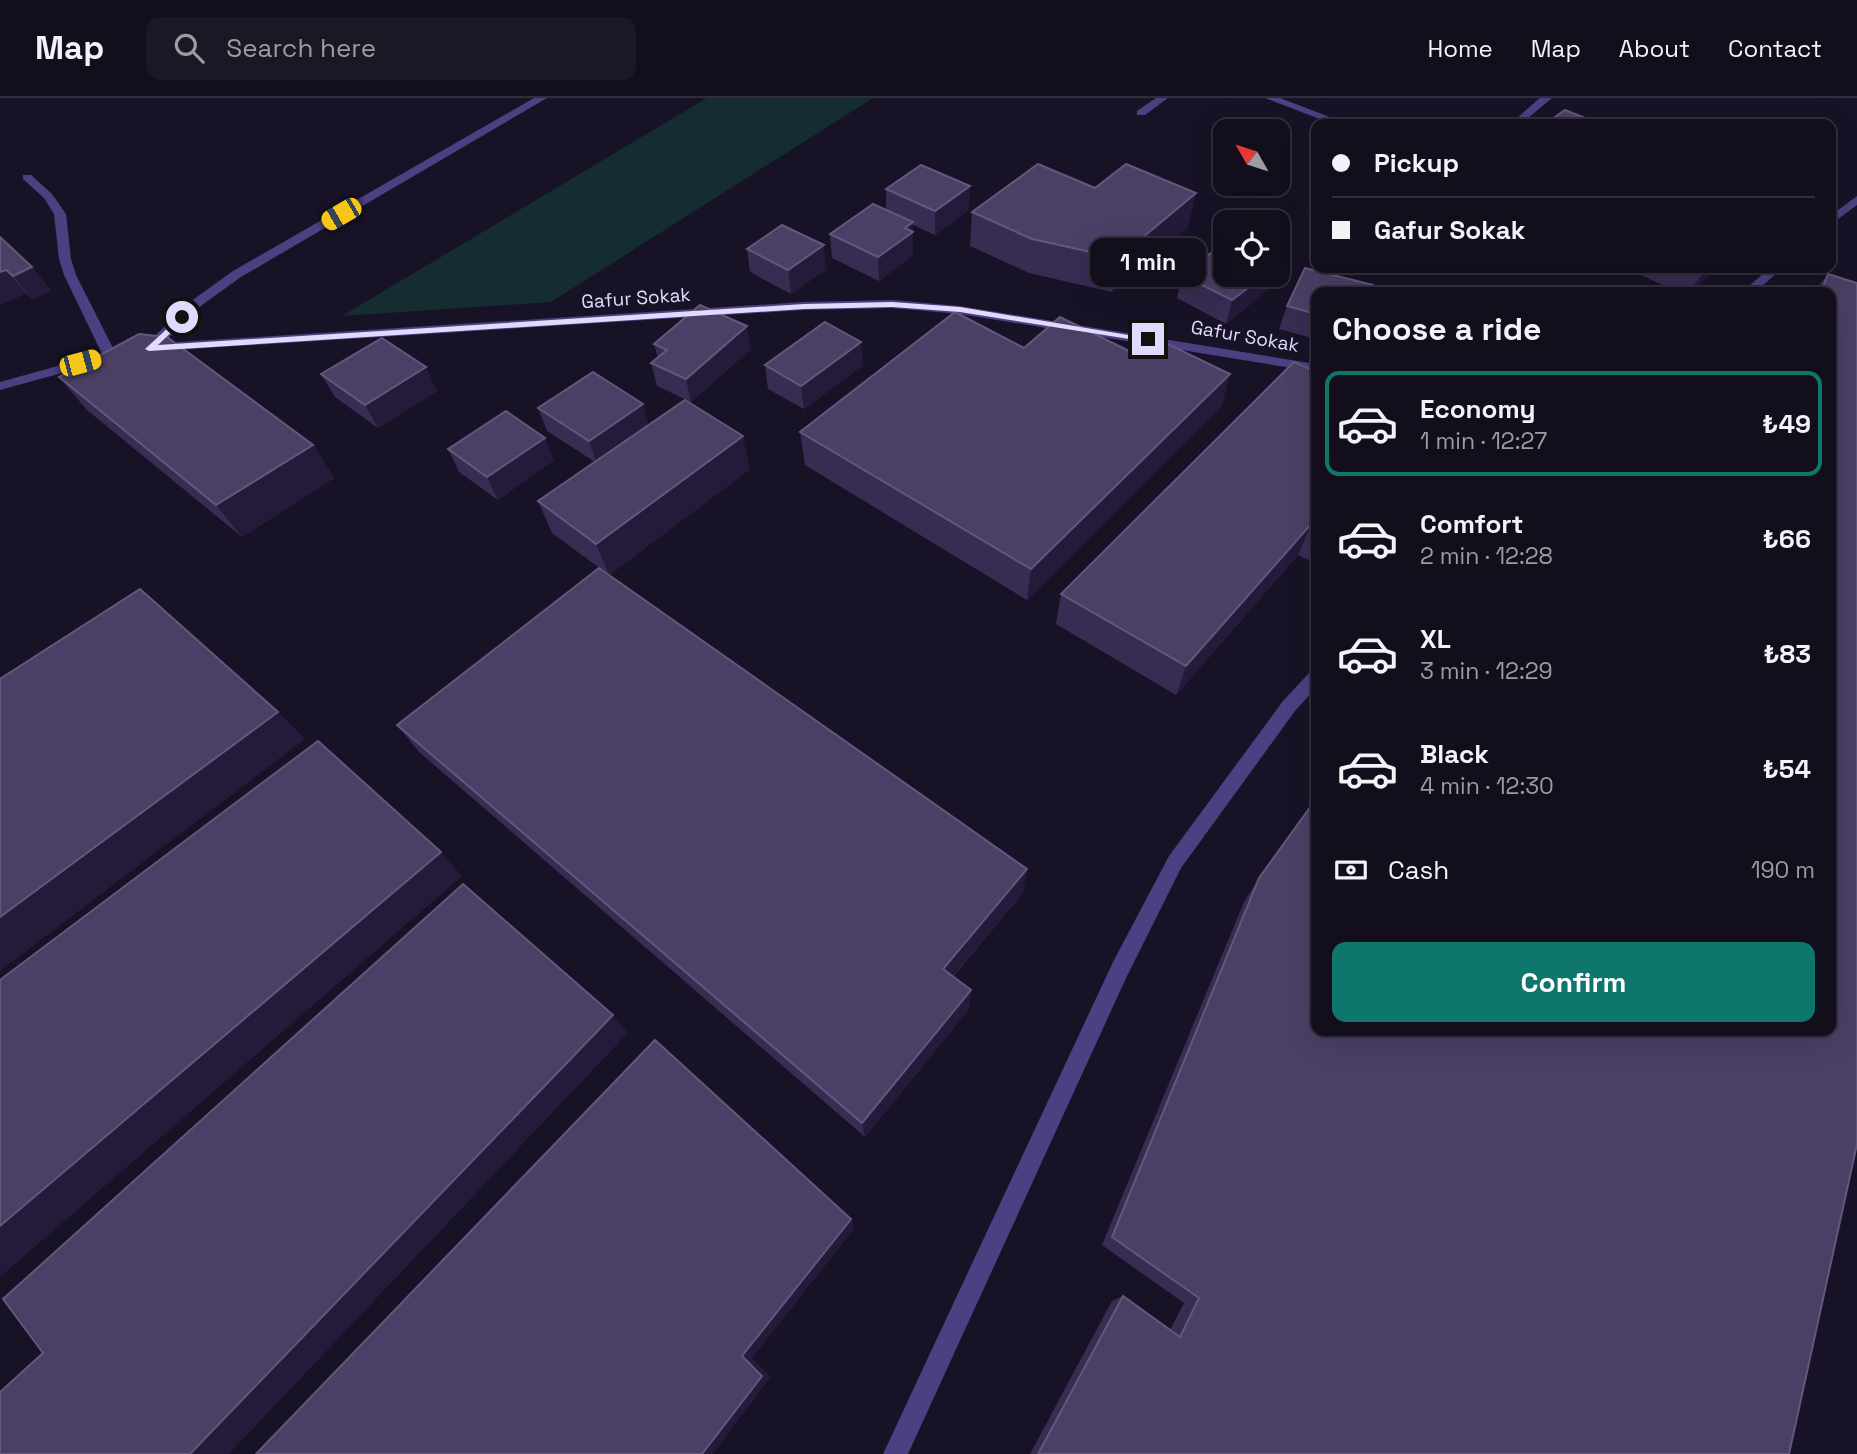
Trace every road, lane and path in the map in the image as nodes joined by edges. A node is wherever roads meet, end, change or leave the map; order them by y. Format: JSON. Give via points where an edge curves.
{"nodes":[{"id":1,"x":542,"y":98,"type":"edge"},
{"id":2,"x":1163,"y":98,"type":"edge"},
{"id":3,"x":1270,"y":98,"type":"edge"},
{"id":4,"x":1547,"y":98,"type":"edge"},
{"id":5,"x":1141,"y":113,"type":"dead end"},
{"id":6,"x":1329,"y":119,"type":"edge"},
{"id":7,"x":1521,"y":119,"type":"edge"},
{"id":8,"x":27,"y":177,"type":"dead end"},
{"id":9,"x":1857,"y":200,"type":"edge"},
{"id":10,"x":1836,"y":217,"type":"edge"},
{"id":11,"x":1771,"y":273,"type":"edge"},
{"id":12,"x":1754,"y":287,"type":"edge"},
{"id":13,"x":130,"y":352,"type":"junction"},
{"id":14,"x":1311,"y":367,"type":"edge"},
{"id":15,"x":0,"y":386,"type":"edge"},
{"id":16,"x":1311,"y":682,"type":"edge"},
{"id":17,"x":895,"y":1454,"type":"edge"}],
"edges":[{"from":1,"to":13,"type":"street","via":[[237,274]]},
{"from":2,"to":5,"type":"street"},
{"from":3,"to":6,"type":"street"},
{"from":4,"to":7,"type":"street"},
{"from":8,"to":13,"type":"street","via":[[60,214],[70,275]]},
{"from":9,"to":10,"type":"street"},
{"from":11,"to":12,"type":"street"},
{"from":13,"to":14,"type":"street","name":"Gafur Sokak","via":[[804,306],[892,304],[1028,319]]},
{"from":13,"to":15,"type":"street","name":"Gafur Sokak"},
{"from":16,"to":17,"type":"street","via":[[1175,862],[1120,969]]}]}
